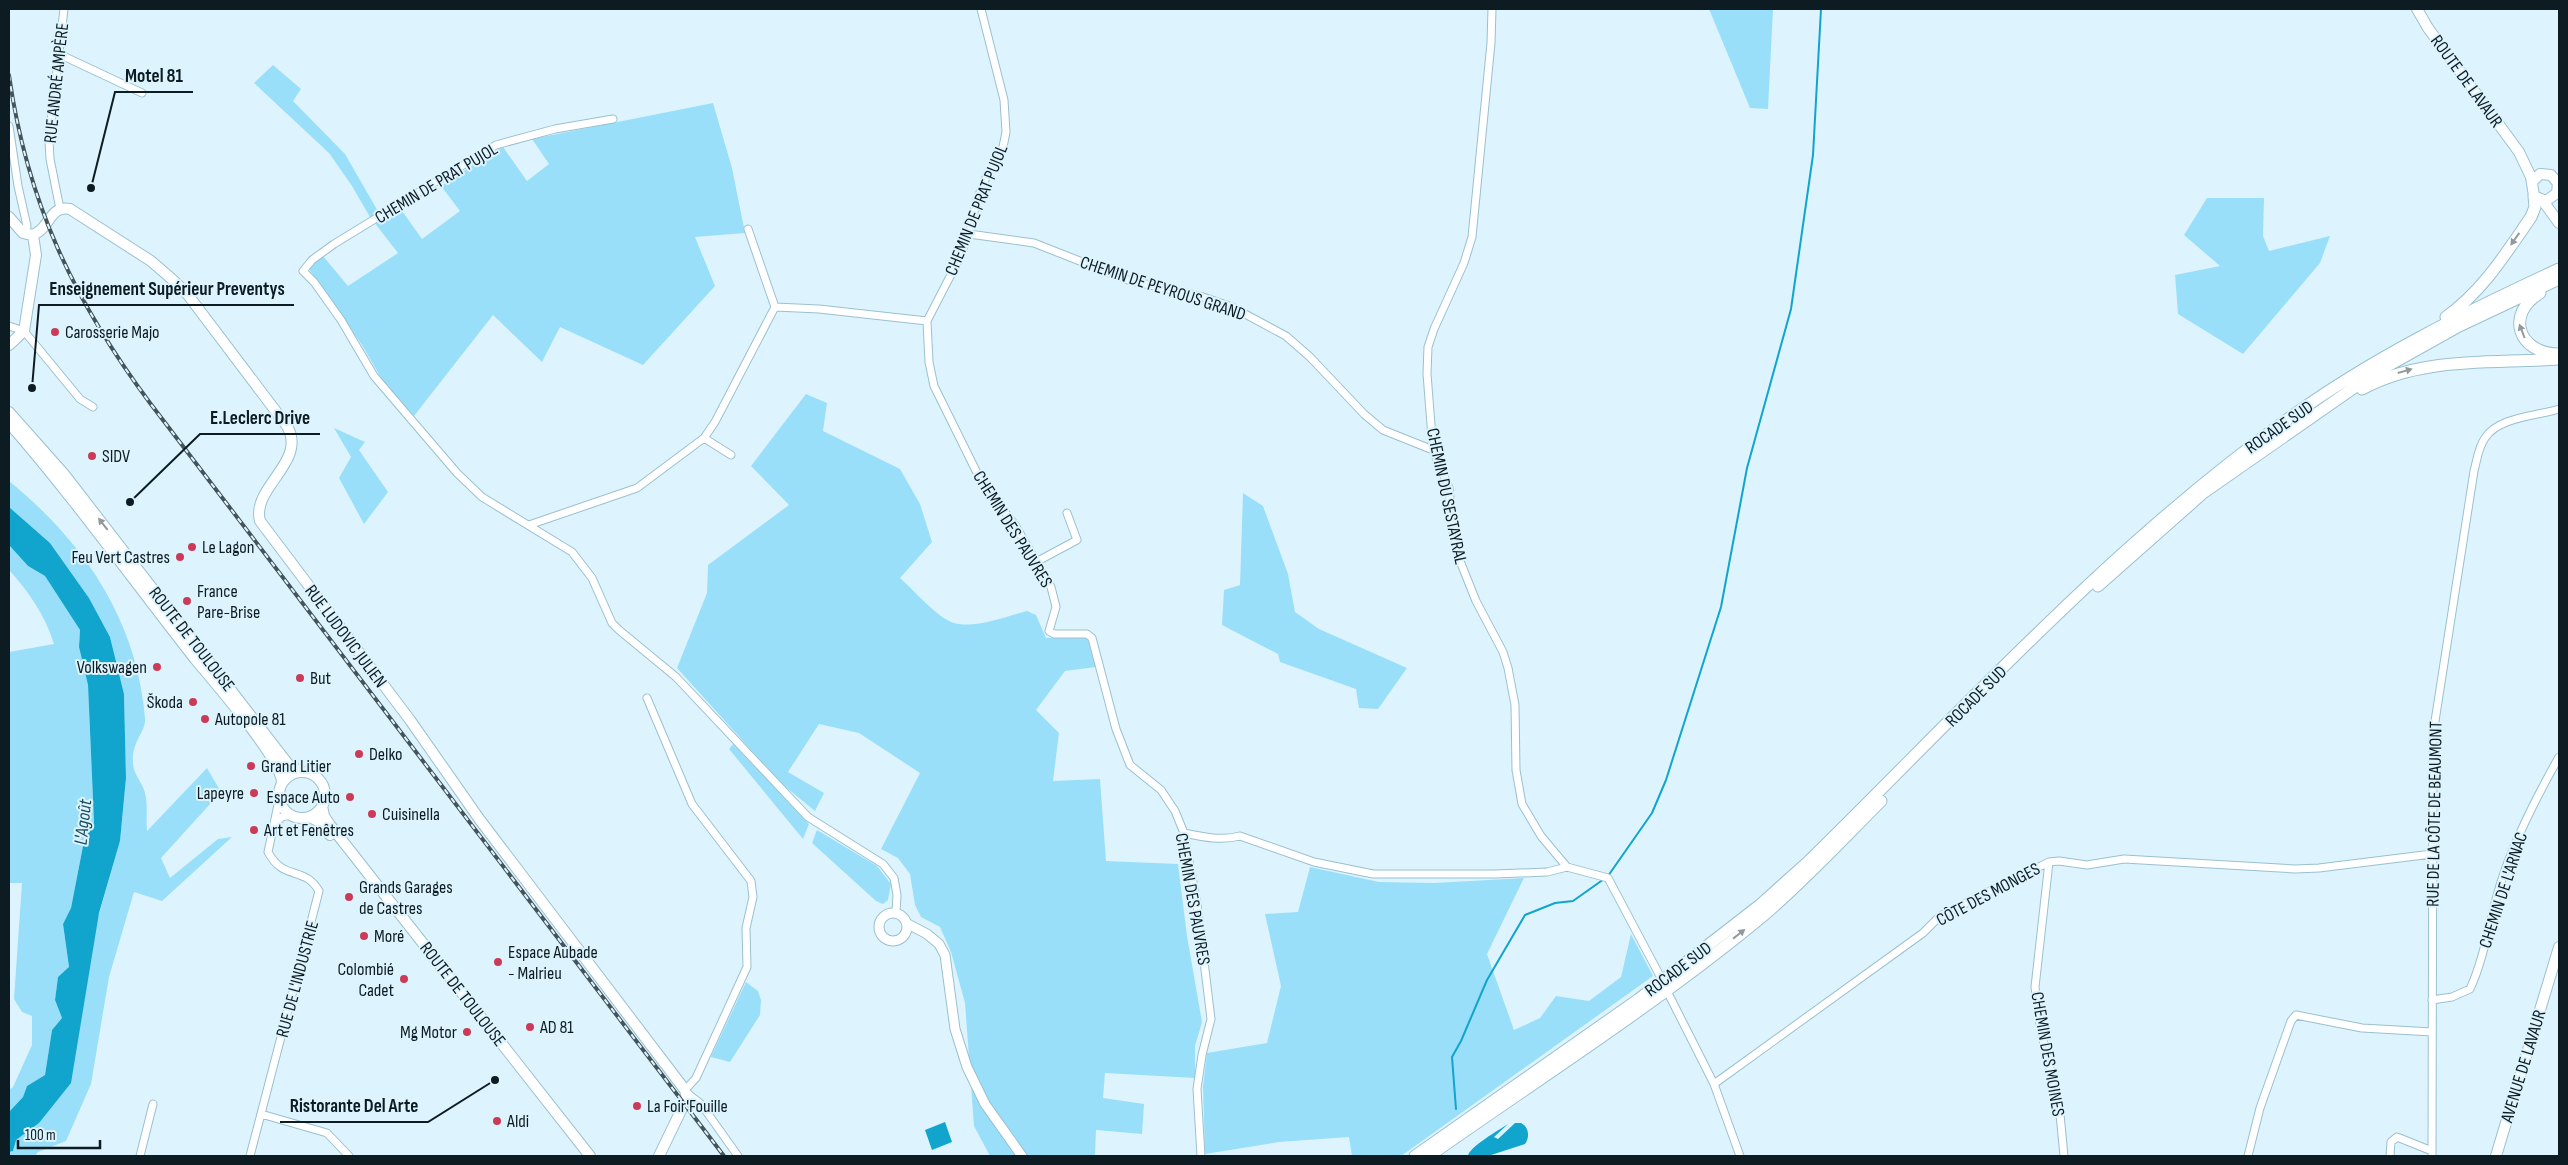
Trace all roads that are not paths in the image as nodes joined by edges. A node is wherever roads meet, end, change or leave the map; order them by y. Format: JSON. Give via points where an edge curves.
{"nodes":[{"id":1,"x":64,"y":9,"type":"edge"},
{"id":2,"x":981,"y":9,"type":"edge"},
{"id":3,"x":1492,"y":9,"type":"edge"},
{"id":4,"x":2417,"y":9,"type":"edge"},
{"id":5,"x":59,"y":54,"type":"junction"},
{"id":6,"x":142,"y":93,"type":"dead end"},
{"id":7,"x":613,"y":119,"type":"dead end"},
{"id":8,"x":9,"y":126,"type":"edge"},
{"id":9,"x":2519,"y":152,"type":"junction"},
{"id":10,"x":2543,"y":173,"type":"junction"},
{"id":11,"x":2532,"y":182,"type":"junction"},
{"id":12,"x":2558,"y":187,"type":"edge"},
{"id":13,"x":2539,"y":198,"type":"junction"},
{"id":14,"x":60,"y":209,"type":"junction"},
{"id":15,"x":9,"y":217,"type":"edge"},
{"id":16,"x":2559,"y":219,"type":"edge"},
{"id":17,"x":2559,"y":223,"type":"edge"},
{"id":18,"x":748,"y":229,"type":"dead end"},
{"id":19,"x":30,"y":234,"type":"junction"},
{"id":20,"x":969,"y":234,"type":"junction"},
{"id":21,"x":2559,"y":269,"type":"edge"},
{"id":22,"x":2559,"y":280,"type":"edge"},
{"id":23,"x":775,"y":307,"type":"junction"},
{"id":24,"x":927,"y":321,"type":"junction"},
{"id":25,"x":9,"y":326,"type":"edge"},
{"id":26,"x":17,"y":338,"type":"edge"},
{"id":27,"x":2403,"y":348,"type":"junction"},
{"id":28,"x":2559,"y":354,"type":"edge"},
{"id":29,"x":2559,"y":359,"type":"edge"},
{"id":30,"x":93,"y":407,"type":"dead end"},
{"id":31,"x":2559,"y":409,"type":"edge"},
{"id":32,"x":9,"y":412,"type":"edge"},
{"id":33,"x":2314,"y":415,"type":"junction"},
{"id":34,"x":9,"y":423,"type":"edge"},
{"id":35,"x":704,"y":438,"type":"junction"},
{"id":36,"x":1434,"y":450,"type":"junction"},
{"id":37,"x":731,"y":455,"type":"dead end"},
{"id":38,"x":1067,"y":513,"type":"dead end"},
{"id":39,"x":529,"y":525,"type":"junction"},
{"id":40,"x":1036,"y":562,"type":"junction"},
{"id":41,"x":647,"y":698,"type":"dead end"},
{"id":42,"x":2559,"y":757,"type":"edge"},
{"id":43,"x":299,"y":771,"type":"junction"},
{"id":44,"x":282,"y":782,"type":"junction"},
{"id":45,"x":279,"y":800,"type":"junction"},
{"id":46,"x":322,"y":806,"type":"junction"},
{"id":47,"x":290,"y":815,"type":"junction"},
{"id":48,"x":309,"y":817,"type":"junction"},
{"id":49,"x":273,"y":828,"type":"junction"},
{"id":50,"x":1184,"y":834,"type":"junction"},
{"id":51,"x":2432,"y":854,"type":"junction"},
{"id":52,"x":2049,"y":862,"type":"junction"},
{"id":53,"x":1567,"y":867,"type":"junction"},
{"id":54,"x":896,"y":912,"type":"junction"},
{"id":55,"x":907,"y":927,"type":"junction"},
{"id":56,"x":2559,"y":947,"type":"edge"},
{"id":57,"x":1660,"y":976,"type":"dead end"},
{"id":58,"x":1669,"y":995,"type":"dead end"},
{"id":59,"x":2432,"y":1000,"type":"junction"},
{"id":60,"x":2432,"y":1032,"type":"junction"},
{"id":61,"x":1714,"y":1084,"type":"junction"},
{"id":62,"x":686,"y":1092,"type":"junction"},
{"id":63,"x":153,"y":1104,"type":"dead end"},
{"id":64,"x":261,"y":1114,"type":"junction"},
{"id":65,"x":2432,"y":1154,"type":"edge"},
{"id":66,"x":140,"y":1156,"type":"edge"},
{"id":67,"x":250,"y":1156,"type":"edge"},
{"id":68,"x":348,"y":1156,"type":"edge"},
{"id":69,"x":583,"y":1156,"type":"edge"},
{"id":70,"x":590,"y":1156,"type":"edge"},
{"id":71,"x":660,"y":1156,"type":"edge"},
{"id":72,"x":738,"y":1156,"type":"edge"},
{"id":73,"x":1022,"y":1156,"type":"edge"},
{"id":74,"x":1201,"y":1156,"type":"edge"},
{"id":75,"x":1415,"y":1156,"type":"edge"},
{"id":76,"x":1429,"y":1156,"type":"edge"},
{"id":77,"x":1740,"y":1156,"type":"edge"},
{"id":78,"x":2064,"y":1156,"type":"edge"},
{"id":79,"x":2248,"y":1156,"type":"edge"},
{"id":80,"x":2390,"y":1156,"type":"edge"},
{"id":81,"x":2496,"y":1156,"type":"edge"}],
"edges":[{"from":1,"to":5,"type":"street","name":"RUE ANDRÉ AMPÈRE"},
{"from":2,"to":20,"type":"street","name":"CHEMIN DE PRAT PUJOL","via":[[1007,124],[1004,144],[987,175]]},
{"from":3,"to":36,"type":"street","name":"CHEMIN DU SESTAYRAL","via":[[1472,237],[1464,263],[1434,329],[1426,358]]},
{"from":4,"to":9,"type":"main road","name":"ROUTE DE LAVAUR"},
{"from":5,"to":6,"type":"street"},
{"from":5,"to":14,"type":"street","name":"RUE ANDRÉ AMPÈRE","via":[[49,149]]},
{"from":7,"to":39,"type":"street","name":"CHEMIN DE PRAT PUJOL","via":[[538,132],[496,145],[334,244],[303,271],[345,325],[374,376],[458,473],[482,496]]},
{"from":8,"to":19,"type":"street"},
{"from":9,"to":10,"type":"main road"},
{"from":9,"to":11,"type":"main road"},
{"from":10,"to":11,"type":"main road"},
{"from":10,"to":12,"type":"main road","via":[[2553,176]]},
{"from":11,"to":13,"type":"main road","via":[[2531,188]]},
{"from":12,"to":13,"type":"main road","via":[[2552,198]]},
{"from":12,"to":16,"type":"main road"},
{"from":13,"to":17,"type":"main road"},
{"from":13,"to":27,"type":"highway","one_way":true,"via":[[2531,217],[2480,287],[2458,308]]},
{"from":14,"to":19,"type":"main road","via":[[51,214],[42,230]]},
{"from":14,"to":62,"type":"main road","name":"RUE LUDOVIC JULIEN","via":[[73,211],[151,260],[172,278],[287,426],[292,446],[260,504],[258,515],[263,526]]},
{"from":15,"to":19,"type":"main road"},
{"from":18,"to":23,"type":"street"},
{"from":19,"to":26,"type":"main road","via":[[36,255]]},
{"from":20,"to":24,"type":"street","name":"CHEMIN DE PRAT PUJOL"},
{"from":20,"to":36,"type":"street","name":"CHEMIN DE PEYROUS GRAND","via":[[1034,243],[1128,280],[1232,307],[1286,336],[1383,430]]},
{"from":21,"to":27,"type":"highway","name":"ROCADE SUD","via":[[2472,310]]},
{"from":28,"to":22,"type":"highway","one_way":true,"via":[[2548,354],[2530,346],[2520,331],[2519,320],[2531,299]]},
{"from":22,"to":33,"type":"highway","name":"ROCADE SUD","via":[[2459,326],[2375,373]]},
{"from":23,"to":24,"type":"street","via":[[781,305]]},
{"from":23,"to":35,"type":"street"},
{"from":24,"to":40,"type":"street","name":"CHEMIN DES PAUVRES","via":[[929,362],[941,403],[982,483],[1015,525]]},
{"from":25,"to":26,"type":"street"},
{"from":26,"to":30,"type":"street","via":[[80,399]]},
{"from":27,"to":75,"type":"highway","name":"ROCADE SUD","via":[[2291,417],[2156,522],[2093,579],[1809,861],[1760,905],[1639,999]]},
{"from":33,"to":29,"type":"highway","one_way":true,"via":[[2366,386],[2420,367]]},
{"from":31,"to":51,"type":"street","name":"RUE DE LA CÔTE DE BEAUMONT","via":[[2494,428],[2485,436],[2480,448],[2433,734]]},
{"from":43,"to":32,"type":"main road","name":"ROUTE DE TOULOUSE","one_way":true,"via":[[288,764],[64,474]]},
{"from":76,"to":33,"type":"highway","name":"ROCADE SUD","one_way":true,"via":[[1644,1006],[1764,914],[2096,587],[2203,494]]},
{"from":34,"to":44,"type":"main road","name":"ROUTE DE TOULOUSE","via":[[52,472],[244,720],[280,771]]},
{"from":35,"to":37,"type":"street"},
{"from":35,"to":39,"type":"street","via":[[637,488]]},
{"from":36,"to":53,"type":"street","name":"CHEMIN DU SESTAYRAL","via":[[1449,488],[1452,531],[1460,560],[1476,601],[1504,652],[1508,668],[1515,705],[1516,770],[1522,804],[1541,836]]},
{"from":38,"to":40,"type":"street","via":[[1077,540]]},
{"from":39,"to":54,"type":"street","via":[[578,558],[596,586],[612,623],[676,677],[808,817],[883,864],[894,878]]},
{"from":40,"to":50,"type":"street","name":"CHEMIN DES PAUVRES","via":[[1055,600],[1049,631],[1090,635],[1116,729],[1130,764],[1161,790],[1175,811]]},
{"from":41,"to":62,"type":"street","via":[[692,804],[751,880],[753,896],[746,928],[747,967],[696,1078]]},
{"from":42,"to":59,"type":"street","name":"CHEMIN DE L'ARNAC","via":[[2528,811],[2503,877],[2470,989],[2452,997]]},
{"from":43,"to":44,"type":"main road"},
{"from":43,"to":46,"type":"main road","via":[[313,774],[323,784]]},
{"from":44,"to":45,"type":"main road"},
{"from":45,"to":47,"type":"main road"},
{"from":45,"to":49,"type":"street","name":"RUE DE L'INDUSTRIE"},
{"from":46,"to":48,"type":"main road"},
{"from":46,"to":70,"type":"main road","name":"ROUTE DE TOULOUSE","via":[[330,825]]},
{"from":47,"to":48,"type":"main road"},
{"from":47,"to":49,"type":"street","via":[[277,820]]},
{"from":48,"to":69,"type":"main road","via":[[324,828]]},
{"from":49,"to":64,"type":"street","name":"RUE DE L'INDUSTRIE","via":[[268,852],[274,863],[280,869],[306,877],[318,891]]},
{"from":50,"to":53,"type":"street","via":[[1229,839],[1240,836],[1314,862],[1374,874],[1547,872]]},
{"from":50,"to":74,"type":"street","name":"CHEMIN DES PAUVRES","via":[[1197,904],[1211,1019],[1197,1089]]},
{"from":51,"to":52,"type":"street","name":"CÔTE DES MONGES","via":[[2303,868],[2124,859],[2087,866],[2055,860]]},
{"from":51,"to":59,"type":"street","name":"RUE DE LA CÔTE DE BEAUMONT"},
{"from":52,"to":61,"type":"street","name":"CÔTE DES MONGES","via":[[1940,916],[1923,933]]},
{"from":52,"to":78,"type":"street","name":"CHEMIN DES MOINES","via":[[2035,987],[2041,1032],[2059,1104]]},
{"from":53,"to":57,"type":"street","via":[[1607,877]]},
{"from":54,"to":55,"type":"street","via":[[902,915]]},
{"from":54,"to":55,"type":"street","via":[[882,918],[881,934],[894,941],[902,938]]},
{"from":55,"to":73,"type":"street","via":[[922,932],[939,944],[945,955],[955,1029],[967,1068],[985,1104]]},
{"from":56,"to":81,"type":"main road","name":"AVENUE DE LAVAUR"},
{"from":58,"to":61,"type":"street"},
{"from":59,"to":60,"type":"street","name":"RUE DE LA CÔTE DE BEAUMONT"},
{"from":60,"to":65,"type":"street","name":"RUE DE LA CÔTE DE BEAUMONT"},
{"from":60,"to":79,"type":"street","via":[[2362,1028],[2296,1015],[2260,1108]]},
{"from":61,"to":77,"type":"street"},
{"from":62,"to":71,"type":"main road"},
{"from":62,"to":72,"type":"street","via":[[701,1104]]},
{"from":63,"to":66,"type":"street"},
{"from":64,"to":67,"type":"street","name":"RUE DE L'INDUSTRIE"},
{"from":64,"to":68,"type":"street","via":[[327,1133]]},
{"from":65,"to":80,"type":"street","via":[[2397,1137],[2391,1142]]}]}
